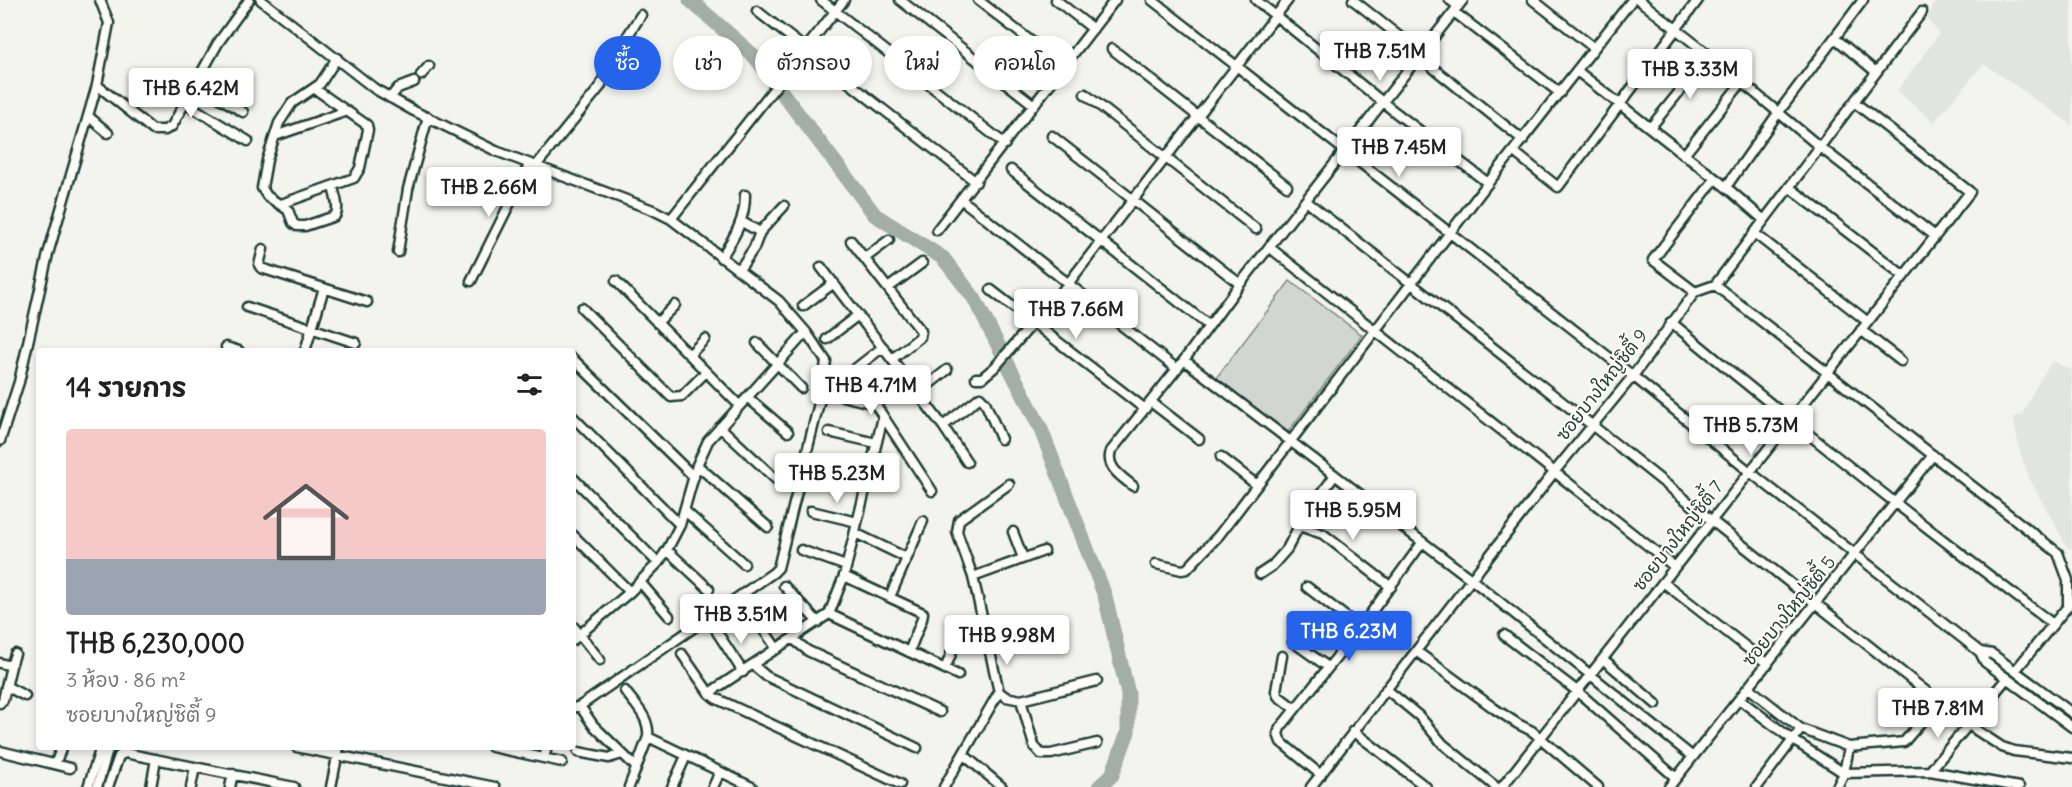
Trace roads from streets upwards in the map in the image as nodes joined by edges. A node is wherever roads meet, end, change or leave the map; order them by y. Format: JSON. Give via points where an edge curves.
{"nodes":[{"id":1,"x":100,"y":0,"type":"edge"},
{"id":2,"x":249,"y":0,"type":"edge"},
{"id":3,"x":261,"y":0,"type":"edge"},
{"id":4,"x":821,"y":0,"type":"edge"},
{"id":5,"x":844,"y":0,"type":"edge"},
{"id":6,"x":900,"y":0,"type":"edge"},
{"id":7,"x":978,"y":0,"type":"edge"},
{"id":8,"x":1056,"y":0,"type":"edge"},
{"id":9,"x":1115,"y":0,"type":"edge"},
{"id":10,"x":1152,"y":0,"type":"edge"},
{"id":11,"x":1256,"y":0,"type":"edge"},
{"id":12,"x":1288,"y":0,"type":"edge"},
{"id":13,"x":1353,"y":0,"type":"edge"},
{"id":14,"x":1450,"y":0,"type":"edge"},
{"id":15,"x":1533,"y":0,"type":"edge"},
{"id":16,"x":1698,"y":0,"type":"edge"},
{"id":17,"x":1863,"y":0,"type":"edge"},
{"id":18,"x":1632,"y":1,"type":"edge"},
{"id":19,"x":1458,"y":6,"type":"edge"},
{"id":20,"x":757,"y":11,"type":"dead end"},
{"id":21,"x":835,"y":11,"type":"junction"},
{"id":22,"x":1922,"y":12,"type":"dead end"},
{"id":23,"x":641,"y":15,"type":"dead end"},
{"id":24,"x":1276,"y":15,"type":"junction"},
{"id":25,"x":1676,"y":28,"type":"junction"},
{"id":26,"x":1093,"y":29,"type":"junction"},
{"id":27,"x":790,"y":36,"type":"edge"},
{"id":28,"x":815,"y":36,"type":"edge"},
{"id":29,"x":1024,"y":36,"type":"edge"},
{"id":30,"x":1835,"y":38,"type":"junction"},
{"id":31,"x":1594,"y":48,"type":"junction"},
{"id":32,"x":1112,"y":49,"type":"dead end"},
{"id":33,"x":1077,"y":50,"type":"edge"},
{"id":34,"x":1421,"y":54,"type":"junction"},
{"id":35,"x":1709,"y":55,"type":"junction"},
{"id":36,"x":337,"y":58,"type":"junction"},
{"id":37,"x":429,"y":66,"type":"dead end"},
{"id":38,"x":1237,"y":66,"type":"junction"},
{"id":39,"x":1577,"y":71,"type":"junction"},
{"id":40,"x":1876,"y":72,"type":"junction"},
{"id":41,"x":421,"y":75,"type":"dead end"},
{"id":42,"x":414,"y":82,"type":"dead end"},
{"id":43,"x":1742,"y":82,"type":"junction"},
{"id":44,"x":195,"y":83,"type":"junction"},
{"id":45,"x":96,"y":89,"type":"junction"},
{"id":46,"x":315,"y":89,"type":"junction"},
{"id":47,"x":774,"y":90,"type":"edge"},
{"id":48,"x":859,"y":90,"type":"edge"},
{"id":49,"x":1046,"y":90,"type":"edge"},
{"id":50,"x":1560,"y":93,"type":"junction"},
{"id":51,"x":1085,"y":94,"type":"dead end"},
{"id":52,"x":390,"y":98,"type":"junction"},
{"id":53,"x":1383,"y":102,"type":"junction"},
{"id":54,"x":1854,"y":102,"type":"junction"},
{"id":55,"x":184,"y":103,"type":"junction"},
{"id":56,"x":1034,"y":105,"type":"junction"},
{"id":57,"x":1620,"y":106,"type":"junction"},
{"id":58,"x":347,"y":111,"type":"junction"},
{"id":59,"x":243,"y":112,"type":"dead end"},
{"id":60,"x":1778,"y":113,"type":"junction"},
{"id":61,"x":88,"y":116,"type":"junction"},
{"id":62,"x":1197,"y":116,"type":"junction"},
{"id":63,"x":428,"y":117,"type":"junction"},
{"id":64,"x":1650,"y":128,"type":"junction"},
{"id":65,"x":108,"y":133,"type":"dead end"},
{"id":66,"x":275,"y":136,"type":"junction"},
{"id":67,"x":1052,"y":136,"type":"dead end"},
{"id":68,"x":1523,"y":140,"type":"junction"},
{"id":69,"x":248,"y":141,"type":"dead end"},
{"id":70,"x":1005,"y":144,"type":"junction"},
{"id":71,"x":1820,"y":147,"type":"junction"},
{"id":72,"x":1344,"y":152,"type":"junction"},
{"id":73,"x":1514,"y":152,"type":"junction"},
{"id":74,"x":1684,"y":155,"type":"junction"},
{"id":75,"x":1165,"y":158,"type":"junction"},
{"id":76,"x":532,"y":166,"type":"junction"},
{"id":77,"x":1011,"y":170,"type":"dead end"},
{"id":78,"x":1715,"y":179,"type":"junction"},
{"id":79,"x":976,"y":182,"type":"junction"},
{"id":80,"x":1488,"y":183,"type":"junction"},
{"id":81,"x":1287,"y":186,"type":"dead end"},
{"id":82,"x":333,"y":187,"type":"junction"},
{"id":83,"x":1726,"y":187,"type":"junction"},
{"id":84,"x":1789,"y":187,"type":"junction"},
{"id":85,"x":745,"y":195,"type":"dead end"},
{"id":86,"x":1132,"y":199,"type":"junction"},
{"id":87,"x":962,"y":200,"type":"junction"},
{"id":88,"x":1306,"y":201,"type":"junction"},
{"id":89,"x":281,"y":204,"type":"junction"},
{"id":90,"x":784,"y":206,"type":"dead end"},
{"id":91,"x":671,"y":219,"type":"junction"},
{"id":92,"x":1764,"y":220,"type":"junction"},
{"id":93,"x":742,"y":222,"type":"junction"},
{"id":94,"x":1256,"y":229,"type":"dead end"},
{"id":95,"x":937,"y":230,"type":"dead end"},
{"id":96,"x":760,"y":232,"type":"junction"},
{"id":97,"x":1754,"y":233,"type":"junction"},
{"id":98,"x":1449,"y":234,"type":"junction"},
{"id":99,"x":1935,"y":236,"type":"junction"},
{"id":100,"x":889,"y":240,"type":"dead end"},
{"id":101,"x":851,"y":241,"type":"dead end"},
{"id":102,"x":1100,"y":242,"type":"junction"},
{"id":103,"x":1269,"y":247,"type":"junction"},
{"id":104,"x":263,"y":249,"type":"dead end"},
{"id":105,"x":398,"y":252,"type":"dead end"},
{"id":106,"x":722,"y":258,"type":"junction"},
{"id":107,"x":865,"y":258,"type":"junction"},
{"id":108,"x":922,"y":263,"type":"dead end"},
{"id":109,"x":821,"y":267,"type":"dead end"},
{"id":110,"x":739,"y":270,"type":"junction"},
{"id":111,"x":1904,"y":276,"type":"junction"},
{"id":112,"x":471,"y":281,"type":"dead end"},
{"id":113,"x":616,"y":281,"type":"dead end"},
{"id":114,"x":834,"y":283,"type":"junction"},
{"id":115,"x":1068,"y":284,"type":"junction"},
{"id":116,"x":1240,"y":284,"type":"junction"},
{"id":117,"x":1411,"y":284,"type":"junction"},
{"id":118,"x":1715,"y":285,"type":"junction"},
{"id":119,"x":324,"y":288,"type":"junction"},
{"id":120,"x":888,"y":288,"type":"junction"},
{"id":121,"x":991,"y":290,"type":"dead end"},
{"id":122,"x":1695,"y":292,"type":"junction"},
{"id":123,"x":367,"y":302,"type":"dead end"},
{"id":124,"x":675,"y":305,"type":"dead end"},
{"id":125,"x":803,"y":306,"type":"dead end"},
{"id":126,"x":247,"y":307,"type":"dead end"},
{"id":127,"x":582,"y":308,"type":"dead end"},
{"id":128,"x":858,"y":315,"type":"junction"},
{"id":129,"x":1671,"y":322,"type":"junction"},
{"id":130,"x":1868,"y":322,"type":"junction"},
{"id":131,"x":657,"y":323,"type":"junction"},
{"id":132,"x":1034,"y":324,"type":"junction"},
{"id":133,"x":1208,"y":325,"type":"junction"},
{"id":134,"x":312,"y":328,"type":"junction"},
{"id":135,"x":1861,"y":330,"type":"junction"},
{"id":136,"x":1376,"y":331,"type":"junction"},
{"id":137,"x":806,"y":332,"type":"junction"},
{"id":138,"x":705,"y":339,"type":"dead end"},
{"id":139,"x":827,"y":339,"type":"dead end"},
{"id":140,"x":356,"y":343,"type":"dead end"},
{"id":141,"x":757,"y":343,"type":"dead end"},
{"id":142,"x":226,"y":347,"type":"dead end"},
{"id":143,"x":883,"y":347,"type":"junction"},
{"id":144,"x":229,"y":348,"type":"edge"},
{"id":145,"x":306,"y":348,"type":"edge"},
{"id":146,"x":689,"y":355,"type":"junction"},
{"id":147,"x":892,"y":359,"type":"junction"},
{"id":148,"x":1184,"y":360,"type":"junction"},
{"id":149,"x":1901,"y":361,"type":"dead end"},
{"id":150,"x":576,"y":362,"type":"edge"},
{"id":151,"x":776,"y":363,"type":"junction"},
{"id":152,"x":1177,"y":369,"type":"junction"},
{"id":153,"x":947,"y":370,"type":"dead end"},
{"id":154,"x":706,"y":372,"type":"junction"},
{"id":155,"x":850,"y":372,"type":"dead end"},
{"id":156,"x":1828,"y":372,"type":"junction"},
{"id":157,"x":1633,"y":376,"type":"junction"},
{"id":158,"x":976,"y":378,"type":"dead end"},
{"id":159,"x":907,"y":380,"type":"junction"},
{"id":160,"x":801,"y":388,"type":"dead end"},
{"id":161,"x":822,"y":391,"type":"junction"},
{"id":162,"x":918,"y":393,"type":"junction"},
{"id":163,"x":747,"y":397,"type":"junction"},
{"id":164,"x":1151,"y":402,"type":"junction"},
{"id":165,"x":875,"y":404,"type":"junction"},
{"id":166,"x":739,"y":405,"type":"junction"},
{"id":167,"x":1145,"y":410,"type":"junction"},
{"id":168,"x":883,"y":417,"type":"junction"},
{"id":169,"x":576,"y":420,"type":"edge"},
{"id":170,"x":1790,"y":421,"type":"junction"},
{"id":171,"x":944,"y":426,"type":"junction"},
{"id":172,"x":1593,"y":426,"type":"junction"},
{"id":173,"x":720,"y":427,"type":"junction"},
{"id":174,"x":788,"y":432,"type":"dead end"},
{"id":175,"x":829,"y":432,"type":"dead end"},
{"id":176,"x":1001,"y":439,"type":"dead end"},
{"id":177,"x":1199,"y":439,"type":"dead end"},
{"id":178,"x":0,"y":441,"type":"edge"},
{"id":179,"x":1291,"y":441,"type":"junction"},
{"id":180,"x":876,"y":443,"type":"junction"},
{"id":181,"x":1934,"y":455,"type":"junction"},
{"id":182,"x":1221,"y":457,"type":"dead end"},
{"id":183,"x":967,"y":462,"type":"dead end"},
{"id":184,"x":697,"y":465,"type":"junction"},
{"id":185,"x":820,"y":471,"type":"dead end"},
{"id":186,"x":1555,"y":471,"type":"junction"},
{"id":187,"x":1750,"y":472,"type":"junction"},
{"id":188,"x":1335,"y":475,"type":"junction"},
{"id":189,"x":694,"y":477,"type":"junction"},
{"id":190,"x":576,"y":481,"type":"edge"},
{"id":191,"x":866,"y":483,"type":"junction"},
{"id":192,"x":781,"y":484,"type":"dead end"},
{"id":193,"x":1009,"y":484,"type":"dead end"},
{"id":194,"x":1257,"y":485,"type":"junction"},
{"id":195,"x":1133,"y":486,"type":"dead end"},
{"id":196,"x":933,"y":491,"type":"dead end"},
{"id":197,"x":1895,"y":504,"type":"junction"},
{"id":198,"x":686,"y":511,"type":"junction"},
{"id":199,"x":811,"y":511,"type":"dead end"},
{"id":200,"x":923,"y":521,"type":"dead end"},
{"id":201,"x":1711,"y":521,"type":"junction"},
{"id":202,"x":857,"y":522,"type":"junction"},
{"id":203,"x":680,"y":525,"type":"junction"},
{"id":204,"x":1299,"y":526,"type":"junction"},
{"id":205,"x":768,"y":527,"type":"dead end"},
{"id":206,"x":1013,"y":532,"type":"dead end"},
{"id":207,"x":855,"y":533,"type":"junction"},
{"id":208,"x":576,"y":538,"type":"edge"},
{"id":209,"x":1422,"y":543,"type":"junction"},
{"id":210,"x":667,"y":550,"type":"junction"},
{"id":211,"x":801,"y":550,"type":"dead end"},
{"id":212,"x":1044,"y":551,"type":"dead end"},
{"id":213,"x":1855,"y":555,"type":"junction"},
{"id":214,"x":907,"y":558,"type":"junction"},
{"id":215,"x":1023,"y":558,"type":"junction"},
{"id":216,"x":658,"y":563,"type":"junction"},
{"id":217,"x":744,"y":564,"type":"dead end"},
{"id":218,"x":1156,"y":564,"type":"dead end"},
{"id":219,"x":846,"y":566,"type":"junction"},
{"id":220,"x":1675,"y":567,"type":"junction"},
{"id":221,"x":1260,"y":574,"type":"dead end"},
{"id":222,"x":844,"y":576,"type":"junction"},
{"id":223,"x":973,"y":577,"type":"junction"},
{"id":224,"x":1471,"y":579,"type":"junction"},
{"id":225,"x":1663,"y":582,"type":"junction"},
{"id":226,"x":640,"y":583,"type":"junction"},
{"id":227,"x":784,"y":586,"type":"dead end"},
{"id":228,"x":1307,"y":587,"type":"dead end"},
{"id":229,"x":1391,"y":587,"type":"junction"},
{"id":230,"x":709,"y":589,"type":"dead end"},
{"id":231,"x":630,"y":592,"type":"junction"},
{"id":232,"x":890,"y":597,"type":"junction"},
{"id":233,"x":1816,"y":604,"type":"junction"},
{"id":234,"x":750,"y":610,"type":"dead end"},
{"id":235,"x":829,"y":614,"type":"junction"},
{"id":236,"x":669,"y":616,"type":"dead end"},
{"id":237,"x":1058,"y":620,"type":"dead end"},
{"id":238,"x":818,"y":622,"type":"junction"},
{"id":239,"x":2053,"y":624,"type":"junction"},
{"id":240,"x":1360,"y":628,"type":"junction"},
{"id":241,"x":717,"y":632,"type":"dead end"},
{"id":242,"x":960,"y":632,"type":"dead end"},
{"id":243,"x":1504,"y":635,"type":"dead end"},
{"id":244,"x":577,"y":637,"type":"edge"},
{"id":245,"x":793,"y":639,"type":"junction"},
{"id":246,"x":987,"y":639,"type":"junction"},
{"id":247,"x":1293,"y":642,"type":"dead end"},
{"id":248,"x":777,"y":649,"type":"junction"},
{"id":249,"x":1416,"y":651,"type":"junction"},
{"id":250,"x":909,"y":652,"type":"junction"},
{"id":251,"x":1980,"y":652,"type":"junction"},
{"id":252,"x":15,"y":654,"type":"dead end"},
{"id":253,"x":682,"y":654,"type":"dead end"},
{"id":254,"x":1282,"y":656,"type":"dead end"},
{"id":255,"x":1603,"y":658,"type":"junction"},
{"id":256,"x":600,"y":660,"type":"dead end"},
{"id":257,"x":0,"y":663,"type":"edge"},
{"id":258,"x":1768,"y":664,"type":"junction"},
{"id":259,"x":753,"y":665,"type":"junction"},
{"id":260,"x":11,"y":666,"type":"junction"},
{"id":261,"x":1328,"y":667,"type":"junction"},
{"id":262,"x":945,"y":669,"type":"junction"},
{"id":263,"x":2015,"y":671,"type":"junction"},
{"id":264,"x":742,"y":672,"type":"junction"},
{"id":265,"x":958,"y":675,"type":"dead end"},
{"id":266,"x":1589,"y":676,"type":"junction"},
{"id":267,"x":2007,"y":678,"type":"junction"},
{"id":268,"x":1097,"y":681,"type":"dead end"},
{"id":269,"x":6,"y":686,"type":"junction"},
{"id":270,"x":1749,"y":688,"type":"junction"},
{"id":271,"x":1386,"y":689,"type":"junction"},
{"id":272,"x":625,"y":691,"type":"dead end"},
{"id":273,"x":1577,"y":691,"type":"junction"},
{"id":274,"x":999,"y":692,"type":"junction"},
{"id":275,"x":709,"y":693,"type":"junction"},
{"id":276,"x":25,"y":696,"type":"dead end"},
{"id":277,"x":1739,"y":699,"type":"junction"},
{"id":278,"x":1021,"y":700,"type":"junction"},
{"id":279,"x":1938,"y":701,"type":"junction"},
{"id":280,"x":0,"y":703,"type":"edge"},
{"id":281,"x":1656,"y":704,"type":"dead end"},
{"id":282,"x":576,"y":707,"type":"edge"},
{"id":283,"x":1295,"y":709,"type":"junction"},
{"id":284,"x":940,"y":712,"type":"dead end"},
{"id":285,"x":2072,"y":713,"type":"edge"},
{"id":286,"x":1967,"y":724,"type":"junction"},
{"id":287,"x":2072,"y":727,"type":"edge"},
{"id":288,"x":1801,"y":729,"type":"junction"},
{"id":289,"x":1353,"y":731,"type":"junction"},
{"id":290,"x":648,"y":737,"type":"junction"},
{"id":291,"x":1540,"y":738,"type":"junction"},
{"id":292,"x":1793,"y":740,"type":"junction"},
{"id":293,"x":1097,"y":743,"type":"dead end"},
{"id":294,"x":1849,"y":747,"type":"junction"},
{"id":295,"x":917,"y":748,"type":"dead end"},
{"id":296,"x":61,"y":750,"type":"edge"},
{"id":297,"x":99,"y":750,"type":"edge"},
{"id":298,"x":108,"y":750,"type":"edge"},
{"id":299,"x":514,"y":750,"type":"edge"},
{"id":300,"x":546,"y":750,"type":"edge"},
{"id":301,"x":0,"y":751,"type":"edge"},
{"id":302,"x":339,"y":751,"type":"edge"},
{"id":303,"x":578,"y":752,"type":"dead end"},
{"id":304,"x":622,"y":754,"type":"junction"},
{"id":305,"x":964,"y":755,"type":"junction"},
{"id":306,"x":686,"y":756,"type":"junction"},
{"id":307,"x":1693,"y":757,"type":"junction"},
{"id":308,"x":544,"y":758,"type":"junction"},
{"id":309,"x":2072,"y":758,"type":"edge"},
{"id":310,"x":156,"y":759,"type":"junction"},
{"id":311,"x":562,"y":762,"type":"dead end"},
{"id":312,"x":55,"y":764,"type":"junction"},
{"id":313,"x":195,"y":767,"type":"junction"},
{"id":314,"x":636,"y":767,"type":"junction"},
{"id":315,"x":70,"y":768,"type":"dead end"},
{"id":316,"x":1930,"y":771,"type":"junction"},
{"id":317,"x":720,"y":772,"type":"junction"},
{"id":318,"x":1844,"y":773,"type":"junction"},
{"id":319,"x":233,"y":774,"type":"junction"},
{"id":320,"x":1321,"y":775,"type":"junction"},
{"id":321,"x":1676,"y":778,"type":"junction"},
{"id":322,"x":1504,"y":783,"type":"edge"},
{"id":323,"x":900,"y":784,"type":"dead end"},
{"id":324,"x":271,"y":785,"type":"edge"},
{"id":325,"x":88,"y":787,"type":"edge"},
{"id":326,"x":97,"y":787,"type":"edge"},
{"id":327,"x":108,"y":787,"type":"edge"},
{"id":328,"x":151,"y":787,"type":"edge"},
{"id":329,"x":191,"y":787,"type":"edge"},
{"id":330,"x":230,"y":787,"type":"edge"},
{"id":331,"x":294,"y":787,"type":"edge"},
{"id":332,"x":331,"y":787,"type":"edge"},
{"id":333,"x":495,"y":787,"type":"edge"},
{"id":334,"x":628,"y":787,"type":"edge"},
{"id":335,"x":672,"y":787,"type":"edge"},
{"id":336,"x":713,"y":787,"type":"edge"},
{"id":337,"x":752,"y":787,"type":"edge"},
{"id":338,"x":944,"y":787,"type":"edge"},
{"id":339,"x":1002,"y":787,"type":"edge"},
{"id":340,"x":1311,"y":787,"type":"edge"},
{"id":341,"x":1426,"y":787,"type":"edge"},
{"id":342,"x":1496,"y":787,"type":"edge"},
{"id":343,"x":1516,"y":787,"type":"edge"},
{"id":344,"x":1598,"y":787,"type":"edge"},
{"id":345,"x":1669,"y":787,"type":"edge"},
{"id":346,"x":1757,"y":787,"type":"edge"},
{"id":347,"x":1837,"y":787,"type":"edge"},
{"id":348,"x":2019,"y":787,"type":"edge"}],
"edges":[{"from":1,"to":45,"type":"street","via":[[109,23]]},
{"from":2,"to":44,"type":"street"},
{"from":3,"to":36,"type":"street"},
{"from":4,"to":21,"type":"street"},
{"from":5,"to":21,"type":"street"},
{"from":6,"to":56,"type":"street"},
{"from":7,"to":29,"type":"street"},
{"from":8,"to":26,"type":"street"},
{"from":9,"to":26,"type":"street"},
{"from":10,"to":38,"type":"street"},
{"from":11,"to":24,"type":"street"},
{"from":12,"to":24,"type":"street"},
{"from":13,"to":34,"type":"street"},
{"from":14,"to":19,"type":"street"},
{"from":15,"to":31,"type":"street"},
{"from":16,"to":25,"type":"street"},
{"from":17,"to":30,"type":"street"},
{"from":18,"to":25,"type":"street"},
{"from":18,"to":31,"type":"street"},
{"from":19,"to":34,"type":"street"},
{"from":19,"to":50,"type":"street"},
{"from":20,"to":27,"type":"street"},
{"from":21,"to":28,"type":"street"},
{"from":21,"to":70,"type":"street"},
{"from":22,"to":40,"type":"street"},
{"from":23,"to":76,"type":"street","via":[[609,65],[600,87]]},
{"from":24,"to":38,"type":"street"},
{"from":24,"to":53,"type":"street"},
{"from":25,"to":35,"type":"street"},
{"from":25,"to":57,"type":"street"},
{"from":26,"to":33,"type":"street"},
{"from":30,"to":40,"type":"street"},
{"from":30,"to":60,"type":"street"},
{"from":31,"to":39,"type":"street"},
{"from":32,"to":62,"type":"street"},
{"from":34,"to":53,"type":"street"},
{"from":34,"to":68,"type":"street"},
{"from":35,"to":43,"type":"street"},
{"from":35,"to":64,"type":"street"},
{"from":36,"to":46,"type":"street"},
{"from":36,"to":52,"type":"street"},
{"from":37,"to":41,"type":"street"},
{"from":38,"to":62,"type":"street"},
{"from":38,"to":72,"type":"street"},
{"from":39,"to":50,"type":"street"},
{"from":39,"to":57,"type":"street"},
{"from":40,"to":54,"type":"street"},
{"from":42,"to":52,"type":"street","via":[[398,88]]},
{"from":43,"to":60,"type":"street"},
{"from":43,"to":74,"type":"street"},
{"from":44,"to":55,"type":"street"},
{"from":44,"to":59,"type":"street"},
{"from":45,"to":55,"type":"street","via":[[153,130],[172,126]]},
{"from":45,"to":61,"type":"street"},
{"from":46,"to":58,"type":"street"},
{"from":46,"to":66,"type":"street","via":[[292,104]]},
{"from":47,"to":91,"type":"street"},
{"from":48,"to":79,"type":"street"},
{"from":49,"to":56,"type":"street"},
{"from":50,"to":68,"type":"street"},
{"from":51,"to":75,"type":"street"},
{"from":52,"to":63,"type":"street"},
{"from":53,"to":72,"type":"street"},
{"from":53,"to":80,"type":"street"},
{"from":54,"to":71,"type":"street"},
{"from":54,"to":99,"type":"street","name":"ซอยบางใหญ่ซิตี้ 7","via":[[1970,192]]},
{"from":55,"to":69,"type":"street"},
{"from":56,"to":70,"type":"street"},
{"from":57,"to":64,"type":"street"},
{"from":57,"to":73,"type":"street","via":[[1558,187]]},
{"from":58,"to":66,"type":"street"},
{"from":58,"to":82,"type":"street","via":[[367,125],[364,152],[354,178]]},
{"from":60,"to":71,"type":"street"},
{"from":60,"to":83,"type":"street"},
{"from":61,"to":65,"type":"street"},
{"from":61,"to":178,"type":"street"},
{"from":62,"to":75,"type":"street"},
{"from":62,"to":81,"type":"street"},
{"from":63,"to":76,"type":"street"},
{"from":63,"to":105,"type":"street","via":[[408,189]]},
{"from":64,"to":74,"type":"street"},
{"from":66,"to":89,"type":"street","via":[[262,188]]},
{"from":67,"to":86,"type":"street"},
{"from":68,"to":73,"type":"street"},
{"from":70,"to":79,"type":"street"},
{"from":71,"to":84,"type":"street"},
{"from":71,"to":99,"type":"street"},
{"from":72,"to":88,"type":"street"},
{"from":72,"to":98,"type":"street"},
{"from":73,"to":80,"type":"street"},
{"from":74,"to":78,"type":"street"},
{"from":75,"to":86,"type":"street"},
{"from":75,"to":94,"type":"street"},
{"from":76,"to":91,"type":"street"},
{"from":76,"to":112,"type":"street"},
{"from":77,"to":102,"type":"street"},
{"from":78,"to":83,"type":"street"},
{"from":78,"to":122,"type":"street","via":[[1653,260]]},
{"from":79,"to":87,"type":"street"},
{"from":80,"to":98,"type":"street"},
{"from":82,"to":89,"type":"street"},
{"from":82,"to":89,"type":"street","via":[[337,213],[305,226],[293,223]]},
{"from":83,"to":92,"type":"street"},
{"from":84,"to":92,"type":"street"},
{"from":84,"to":111,"type":"street"},
{"from":85,"to":93,"type":"street"},
{"from":86,"to":102,"type":"street"},
{"from":86,"to":116,"type":"street"},
{"from":87,"to":95,"type":"street"},
{"from":87,"to":115,"type":"street"},
{"from":88,"to":103,"type":"street"},
{"from":88,"to":117,"type":"street"},
{"from":90,"to":96,"type":"street"},
{"from":91,"to":106,"type":"street"},
{"from":92,"to":97,"type":"street"},
{"from":93,"to":96,"type":"street"},
{"from":93,"to":106,"type":"street"},
{"from":96,"to":110,"type":"street"},
{"from":97,"to":118,"type":"street"},
{"from":97,"to":130,"type":"street"},
{"from":98,"to":117,"type":"street"},
{"from":98,"to":157,"type":"street"},
{"from":99,"to":111,"type":"street","name":"ซอยบางใหญ่ซิตี้ 7"},
{"from":100,"to":107,"type":"street"},
{"from":101,"to":107,"type":"street"},
{"from":102,"to":115,"type":"street"},
{"from":102,"to":133,"type":"street"},
{"from":103,"to":116,"type":"street"},
{"from":103,"to":136,"type":"street"},
{"from":104,"to":119,"type":"street","via":[[261,268]]},
{"from":106,"to":110,"type":"street"},
{"from":107,"to":120,"type":"street"},
{"from":108,"to":120,"type":"street"},
{"from":109,"to":114,"type":"street"},
{"from":110,"to":137,"type":"street","via":[[779,301]]},
{"from":111,"to":130,"type":"street","name":"ซอยบางใหญ่ซิตี้ 7"},
{"from":113,"to":131,"type":"street"},
{"from":114,"to":125,"type":"street"},
{"from":114,"to":128,"type":"street"},
{"from":115,"to":132,"type":"street"},
{"from":115,"to":152,"type":"street"},
{"from":116,"to":133,"type":"street"},
{"from":117,"to":136,"type":"street"},
{"from":117,"to":172,"type":"street"},
{"from":118,"to":122,"type":"street"},
{"from":118,"to":156,"type":"street"},
{"from":119,"to":123,"type":"street"},
{"from":119,"to":134,"type":"street"},
{"from":120,"to":147,"type":"street","via":[[921,333]]},
{"from":121,"to":132,"type":"street"},
{"from":122,"to":129,"type":"street","name":"ซอยบางใหญ่ซิตี้ 9"},
{"from":124,"to":131,"type":"street"},
{"from":126,"to":134,"type":"street"},
{"from":127,"to":154,"type":"street","via":[[671,397],[682,396]]},
{"from":128,"to":139,"type":"street"},
{"from":128,"to":143,"type":"street"},
{"from":129,"to":157,"type":"street","name":"ซอยบางใหญ่ซิตี้ 9"},
{"from":129,"to":170,"type":"street"},
{"from":130,"to":135,"type":"street","name":"ซอยบางใหญ่ซิตี้ 7"},
{"from":131,"to":146,"type":"street"},
{"from":132,"to":158,"type":"street","via":[[995,367],[982,378]]},
{"from":132,"to":167,"type":"street"},
{"from":133,"to":148,"type":"street"},
{"from":134,"to":140,"type":"street"},
{"from":134,"to":145,"type":"street"},
{"from":135,"to":149,"type":"street"},
{"from":135,"to":156,"type":"street","name":"ซอยบางใหญ่ซิตี้ 7"},
{"from":136,"to":179,"type":"street"},
{"from":136,"to":186,"type":"street"},
{"from":137,"to":151,"type":"street"},
{"from":137,"to":161,"type":"street","via":[[826,362]]},
{"from":138,"to":146,"type":"street"},
{"from":141,"to":151,"type":"street"},
{"from":142,"to":144,"type":"street"},
{"from":143,"to":147,"type":"street"},
{"from":143,"to":155,"type":"street"},
{"from":146,"to":154,"type":"street"},
{"from":147,"to":159,"type":"street"},
{"from":148,"to":152,"type":"street"},
{"from":148,"to":179,"type":"street"},
{"from":150,"to":189,"type":"street"},
{"from":151,"to":160,"type":"street"},
{"from":151,"to":163,"type":"street"},
{"from":152,"to":164,"type":"street"},
{"from":153,"to":162,"type":"street"},
{"from":154,"to":166,"type":"street"},
{"from":156,"to":170,"type":"street","name":"ซอยบางใหญ่ซิตี้ 7"},
{"from":156,"to":181,"type":"street"},
{"from":157,"to":172,"type":"street","name":"ซอยบางใหญ่ซิตี้ 9"},
{"from":157,"to":187,"type":"street"},
{"from":159,"to":162,"type":"street"},
{"from":159,"to":165,"type":"street"},
{"from":161,"to":165,"type":"street"},
{"from":161,"to":282,"type":"street","via":[[778,568]]},
{"from":162,"to":171,"type":"street"},
{"from":163,"to":166,"type":"street"},
{"from":163,"to":174,"type":"street"},
{"from":164,"to":167,"type":"street"},
{"from":164,"to":177,"type":"street"},
{"from":165,"to":168,"type":"street"},
{"from":166,"to":173,"type":"street"},
{"from":167,"to":195,"type":"street","via":[[1110,454],[1111,465]]},
{"from":168,"to":180,"type":"street"},
{"from":168,"to":196,"type":"street"},
{"from":169,"to":203,"type":"street"},
{"from":170,"to":187,"type":"street","name":"ซอยบางใหญ่ซิตี้ 7"},
{"from":170,"to":197,"type":"street"},
{"from":171,"to":176,"type":"street","via":[[980,397]]},
{"from":171,"to":183,"type":"street"},
{"from":172,"to":186,"type":"street","name":"ซอยบางใหญ่ซิตี้ 9"},
{"from":172,"to":201,"type":"street"},
{"from":173,"to":184,"type":"street","via":[[708,441]]},
{"from":173,"to":192,"type":"street"},
{"from":175,"to":180,"type":"street"},
{"from":179,"to":188,"type":"street"},
{"from":179,"to":194,"type":"street"},
{"from":180,"to":191,"type":"street"},
{"from":181,"to":197,"type":"street","name":"ซอยบางใหญ่ซิตี้ 5"},
{"from":181,"to":239,"type":"street","via":[[2058,553],[2068,580],[2068,606]]},
{"from":182,"to":194,"type":"street"},
{"from":184,"to":189,"type":"street"},
{"from":184,"to":205,"type":"street"},
{"from":185,"to":191,"type":"street"},
{"from":186,"to":220,"type":"street"},
{"from":186,"to":224,"type":"street","name":"ซอยบางใหญ่ซิตี้ 9"},
{"from":187,"to":201,"type":"street","name":"ซอยบางใหญ่ซิตี้ 7"},
{"from":187,"to":213,"type":"street"},
{"from":188,"to":204,"type":"street","via":[[1305,510]]},
{"from":188,"to":209,"type":"street"},
{"from":189,"to":198,"type":"street"},
{"from":190,"to":216,"type":"street"},
{"from":191,"to":202,"type":"street"},
{"from":193,"to":223,"type":"street","via":[[957,524]]},
{"from":194,"to":218,"type":"street","via":[[1193,564],[1182,570]]},
{"from":197,"to":213,"type":"street","name":"ซอยบางใหญ่ซิตี้ 5"},
{"from":197,"to":239,"type":"street"},
{"from":198,"to":203,"type":"street"},
{"from":198,"to":217,"type":"street"},
{"from":199,"to":202,"type":"street"},
{"from":200,"to":214,"type":"street"},
{"from":201,"to":220,"type":"street","name":"ซอยบางใหญ่ซิตี้ 7"},
{"from":201,"to":233,"type":"street"},
{"from":202,"to":207,"type":"street"},
{"from":203,"to":210,"type":"street"},
{"from":204,"to":221,"type":"street","via":[[1281,557]]},
{"from":204,"to":229,"type":"street","via":[[1323,534]]},
{"from":206,"to":215,"type":"street"},
{"from":207,"to":214,"type":"street"},
{"from":207,"to":219,"type":"street"},
{"from":208,"to":231,"type":"street"},
{"from":209,"to":224,"type":"street"},
{"from":209,"to":229,"type":"street"},
{"from":210,"to":216,"type":"street"},
{"from":210,"to":230,"type":"street"},
{"from":211,"to":219,"type":"street"},
{"from":212,"to":215,"type":"street"},
{"from":213,"to":233,"type":"street","name":"ซอยบางใหญ่ซิตี้ 5"},
{"from":213,"to":251,"type":"street"},
{"from":214,"to":232,"type":"street"},
{"from":215,"to":223,"type":"street"},
{"from":216,"to":226,"type":"street"},
{"from":219,"to":222,"type":"street"},
{"from":220,"to":225,"type":"street","name":"ซอยบางใหญ่ซิตี้ 7"},
{"from":222,"to":232,"type":"street"},
{"from":222,"to":235,"type":"street"},
{"from":223,"to":246,"type":"street"},
{"from":224,"to":249,"type":"street","name":"ซอยบางใหญ่ซิตี้ 9"},
{"from":224,"to":266,"type":"street"},
{"from":225,"to":255,"type":"street","name":"ซอยบางใหญ่ซิตี้ 7"},
{"from":225,"to":258,"type":"street"},
{"from":226,"to":231,"type":"street"},
{"from":226,"to":236,"type":"street"},
{"from":227,"to":238,"type":"street"},
{"from":228,"to":240,"type":"street"},
{"from":229,"to":240,"type":"street"},
{"from":231,"to":244,"type":"street"},
{"from":232,"to":250,"type":"street","via":[[923,613]]},
{"from":233,"to":258,"type":"street","name":"ซอยบางใหญ่ซิตี้ 5"},
{"from":233,"to":279,"type":"street"},
{"from":234,"to":248,"type":"street"},
{"from":235,"to":238,"type":"street"},
{"from":235,"to":250,"type":"street"},
{"from":237,"to":246,"type":"street"},
{"from":238,"to":245,"type":"street"},
{"from":239,"to":263,"type":"street"},
{"from":240,"to":261,"type":"street"},
{"from":241,"to":264,"type":"street"},
{"from":242,"to":262,"type":"street"},
{"from":243,"to":273,"type":"street"},
{"from":244,"to":256,"type":"street"},
{"from":245,"to":248,"type":"street"},
{"from":245,"to":284,"type":"street","via":[[808,651]]},
{"from":246,"to":274,"type":"street"},
{"from":247,"to":261,"type":"street"},
{"from":248,"to":259,"type":"street"},
{"from":249,"to":271,"type":"street","name":"ซอยบางใหญ่ซิตี้ 9"},
{"from":249,"to":291,"type":"street"},
{"from":250,"to":262,"type":"street"},
{"from":251,"to":263,"type":"street","via":[[1992,654]]},
{"from":251,"to":267,"type":"street","via":[[1985,662]]},
{"from":252,"to":260,"type":"street"},
{"from":253,"to":275,"type":"street"},
{"from":254,"to":283,"type":"street","via":[[1275,691]]},
{"from":255,"to":266,"type":"street","name":"ซอยบางใหญ่ซิตี้ 7"},
{"from":255,"to":281,"type":"street"},
{"from":257,"to":260,"type":"street"},
{"from":258,"to":270,"type":"street","name":"ซอยบางใหญ่ซิตี้ 5"},
{"from":259,"to":264,"type":"street"},
{"from":259,"to":295,"type":"street","via":[[766,676]]},
{"from":260,"to":269,"type":"street"},
{"from":261,"to":283,"type":"street"},
{"from":262,"to":265,"type":"street"},
{"from":263,"to":285,"type":"street"},
{"from":264,"to":275,"type":"street"},
{"from":266,"to":273,"type":"street","name":"ซอยบางใหญ่ซิตี้ 7"},
{"from":266,"to":307,"type":"street"},
{"from":267,"to":286,"type":"street"},
{"from":267,"to":287,"type":"street"},
{"from":268,"to":278,"type":"street"},
{"from":269,"to":276,"type":"street"},
{"from":269,"to":280,"type":"street"},
{"from":270,"to":277,"type":"street","name":"ซอยบางใหญ่ซิตี้ 5"},
{"from":270,"to":288,"type":"street"},
{"from":271,"to":289,"type":"street","name":"ซอยบางใหญ่ซิตี้ 9"},
{"from":271,"to":342,"type":"street","via":[[1419,716],[1443,744]]},
{"from":272,"to":290,"type":"street","via":[[646,719]]},
{"from":273,"to":291,"type":"street","name":"ซอยบางใหญ่ซิตี้ 7"},
{"from":273,"to":321,"type":"street"},
{"from":274,"to":278,"type":"street"},
{"from":274,"to":305,"type":"street"},
{"from":275,"to":323,"type":"street"},
{"from":277,"to":292,"type":"street"},
{"from":277,"to":307,"type":"street","name":"ซอยบางใหญ่ซิตี้ 5"},
{"from":278,"to":293,"type":"street","via":[[1034,746],[1041,754]]},
{"from":279,"to":286,"type":"street"},
{"from":279,"to":294,"type":"street","via":[[1904,742]]},
{"from":282,"to":304,"type":"street"},
{"from":283,"to":320,"type":"street","via":[[1280,728],[1278,738]]},
{"from":286,"to":309,"type":"street","via":[[2008,749]]},
{"from":286,"to":316,"type":"street"},
{"from":288,"to":292,"type":"street"},
{"from":288,"to":294,"type":"street"},
{"from":289,"to":320,"type":"street","name":"ซอยบางใหญ่ซิตี้ 9"},
{"from":289,"to":341,"type":"street"},
{"from":290,"to":306,"type":"street"},
{"from":290,"to":314,"type":"street"},
{"from":291,"to":322,"type":"street","name":"ซอยบางใหญ่ซิตี้ 7"},
{"from":291,"to":344,"type":"street"},
{"from":292,"to":318,"type":"street"},
{"from":292,"to":346,"type":"street"},
{"from":294,"to":318,"type":"street"},
{"from":296,"to":312,"type":"street"},
{"from":297,"to":325,"type":"street"},
{"from":298,"to":326,"type":"street"},
{"from":299,"to":308,"type":"street"},
{"from":300,"to":308,"type":"street"},
{"from":301,"to":312,"type":"street"},
{"from":302,"to":332,"type":"street"},
{"from":302,"to":333,"type":"street"},
{"from":303,"to":304,"type":"street","via":[[609,758]]},
{"from":304,"to":314,"type":"street"},
{"from":305,"to":338,"type":"street"},
{"from":305,"to":339,"type":"street"},
{"from":306,"to":317,"type":"street"},
{"from":306,"to":335,"type":"street"},
{"from":307,"to":321,"type":"street","name":"ซอยบางใหญ่ซิตี้ 5"},
{"from":308,"to":311,"type":"street"},
{"from":310,"to":313,"type":"street"},
{"from":310,"to":327,"type":"street","via":[[121,753]]},
{"from":310,"to":328,"type":"street"},
{"from":312,"to":315,"type":"street"},
{"from":313,"to":319,"type":"street"},
{"from":313,"to":329,"type":"street"},
{"from":314,"to":334,"type":"street"},
{"from":316,"to":318,"type":"street"},
{"from":316,"to":348,"type":"street"},
{"from":317,"to":336,"type":"street"},
{"from":317,"to":337,"type":"street"},
{"from":318,"to":347,"type":"street"},
{"from":319,"to":324,"type":"street"},
{"from":319,"to":330,"type":"street"},
{"from":320,"to":340,"type":"street","name":"ซอยบางใหญ่ซิตี้ 9"},
{"from":321,"to":345,"type":"street","name":"ซอยบางใหญ่ซิตี้ 5"},
{"from":322,"to":343,"type":"street"},
{"from":324,"to":331,"type":"street"}]}
